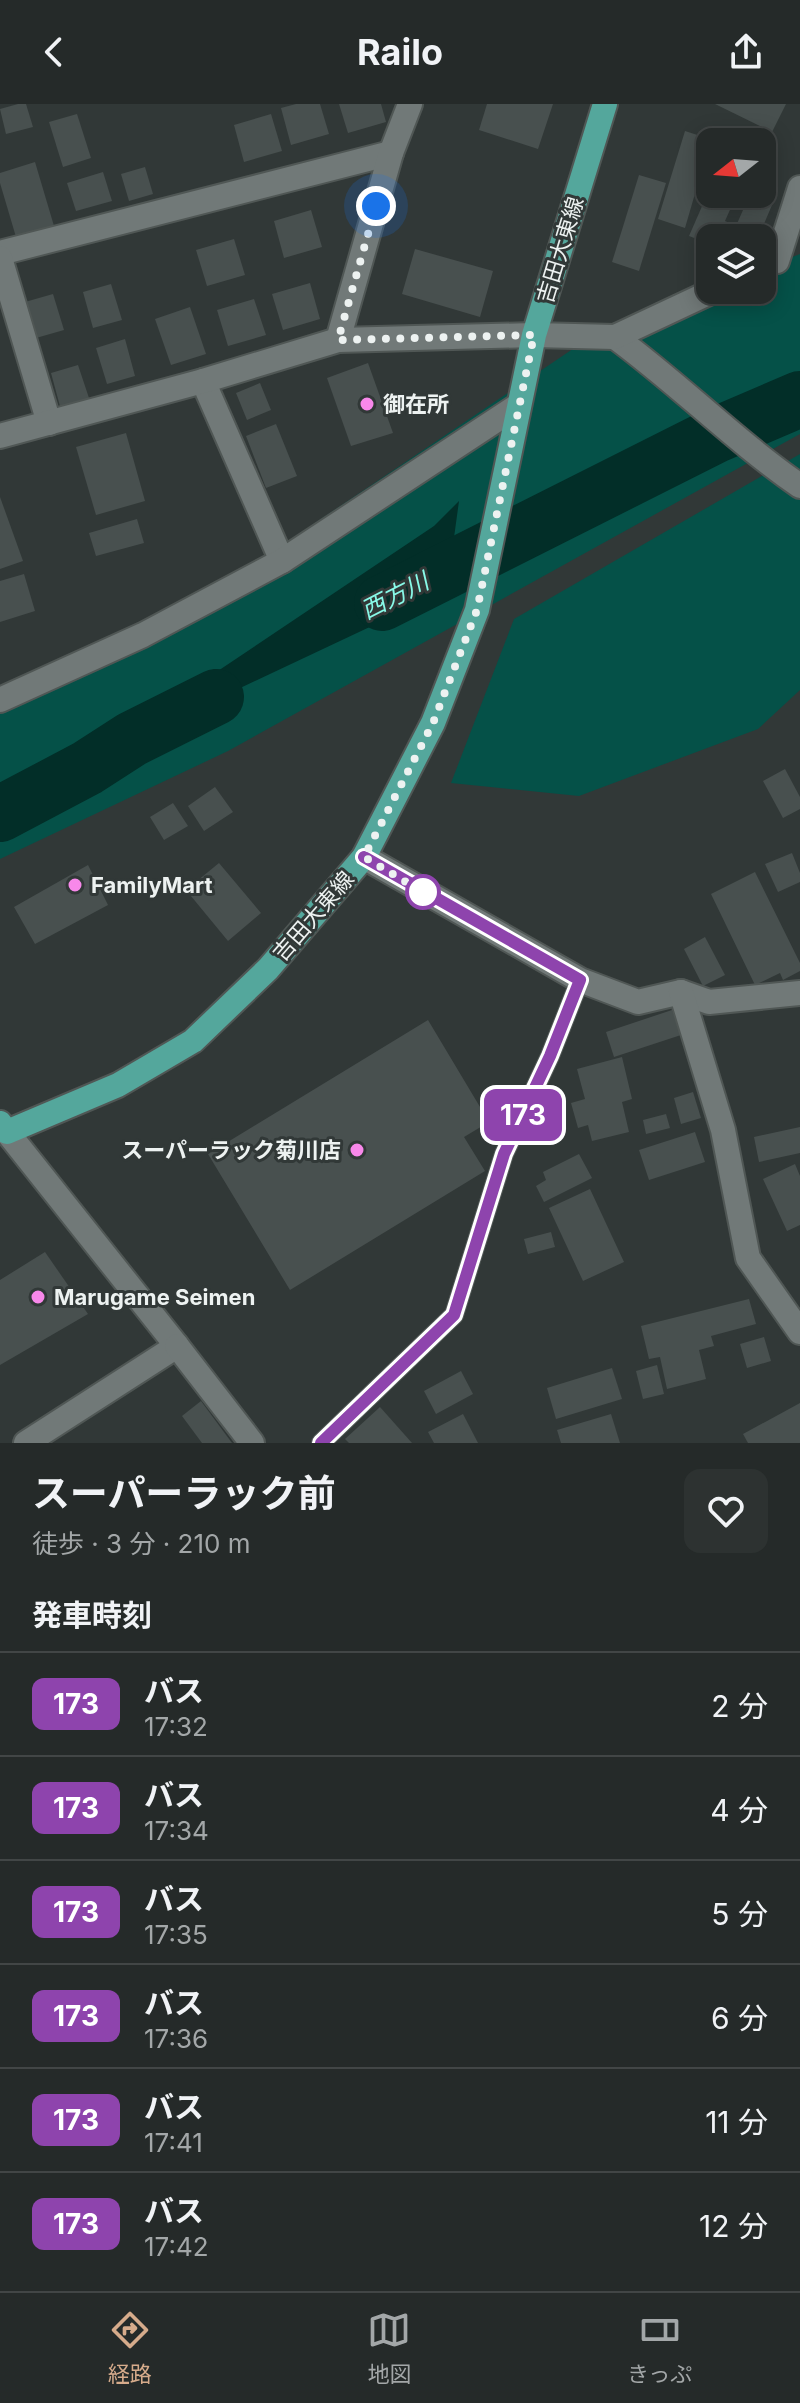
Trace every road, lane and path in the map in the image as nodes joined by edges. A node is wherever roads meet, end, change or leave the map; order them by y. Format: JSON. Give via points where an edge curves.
{"nodes":[{"id":1,"x":410,"y":104,"type":"edge"},
{"id":2,"x":605,"y":104,"type":"edge"},
{"id":3,"x":391,"y":153,"type":"junction"},
{"id":4,"x":800,"y":188,"type":"edge"},
{"id":5,"x":776,"y":249,"type":"edge"},
{"id":6,"x":800,"y":252,"type":"edge"},
{"id":7,"x":0,"y":256,"type":"edge"},
{"id":8,"x":776,"y":262,"type":"edge"},
{"id":9,"x":696,"y":299,"type":"edge"},
{"id":10,"x":534,"y":335,"type":"junction"},
{"id":11,"x":615,"y":337,"type":"junction"},
{"id":12,"x":338,"y":340,"type":"junction"},
{"id":13,"x":203,"y":381,"type":"junction"},
{"id":14,"x":519,"y":405,"type":"junction"},
{"id":15,"x":49,"y":423,"type":"junction"},
{"id":16,"x":0,"y":436,"type":"edge"},
{"id":17,"x":800,"y":486,"type":"edge"},
{"id":18,"x":282,"y":561,"type":"junction"},
{"id":19,"x":0,"y":700,"type":"edge"},
{"id":20,"x":364,"y":857,"type":"junction"},
{"id":21,"x":580,"y":980,"type":"junction"},
{"id":22,"x":681,"y":992,"type":"junction"},
{"id":23,"x":800,"y":993,"type":"edge"},
{"id":24,"x":2,"y":1130,"type":"edge"},
{"id":25,"x":800,"y":1332,"type":"edge"},
{"id":26,"x":177,"y":1346,"type":"junction"},
{"id":27,"x":26,"y":1443,"type":"edge"},
{"id":28,"x":252,"y":1443,"type":"edge"},
{"id":29,"x":321,"y":1443,"type":"edge"}],
"edges":[{"from":1,"to":3,"type":"street"},
{"from":2,"to":10,"type":"main road","name":"吉田大東線"},
{"from":3,"to":7,"type":"street"},
{"from":3,"to":12,"type":"street"},
{"from":4,"to":5,"type":"street"},
{"from":6,"to":8,"type":"street"},
{"from":7,"to":15,"type":"street"},
{"from":9,"to":11,"type":"street"},
{"from":10,"to":11,"type":"street"},
{"from":10,"to":12,"type":"street"},
{"from":10,"to":14,"type":"main road","name":"吉田大東線"},
{"from":11,"to":17,"type":"street"},
{"from":12,"to":13,"type":"street"},
{"from":13,"to":15,"type":"street"},
{"from":13,"to":18,"type":"street"},
{"from":14,"to":18,"type":"street"},
{"from":14,"to":20,"type":"main road","name":"吉田大東線","via":[[477,610],[433,723]]},
{"from":15,"to":16,"type":"street"},
{"from":18,"to":19,"type":"street","via":[[143,635]]},
{"from":20,"to":21,"type":"street"},
{"from":20,"to":24,"type":"main road","name":"吉田大東線","via":[[268,969],[193,1041],[118,1085]]},
{"from":21,"to":22,"type":"street","via":[[638,1002]]},
{"from":21,"to":29,"type":"lane","via":[[504,1154],[454,1315]]},
{"from":22,"to":23,"type":"street","via":[[709,1002]]},
{"from":22,"to":25,"type":"street","via":[[723,1130],[748,1258]]},
{"from":24,"to":26,"type":"street"},
{"from":26,"to":27,"type":"street"},
{"from":26,"to":28,"type":"street"}]}
